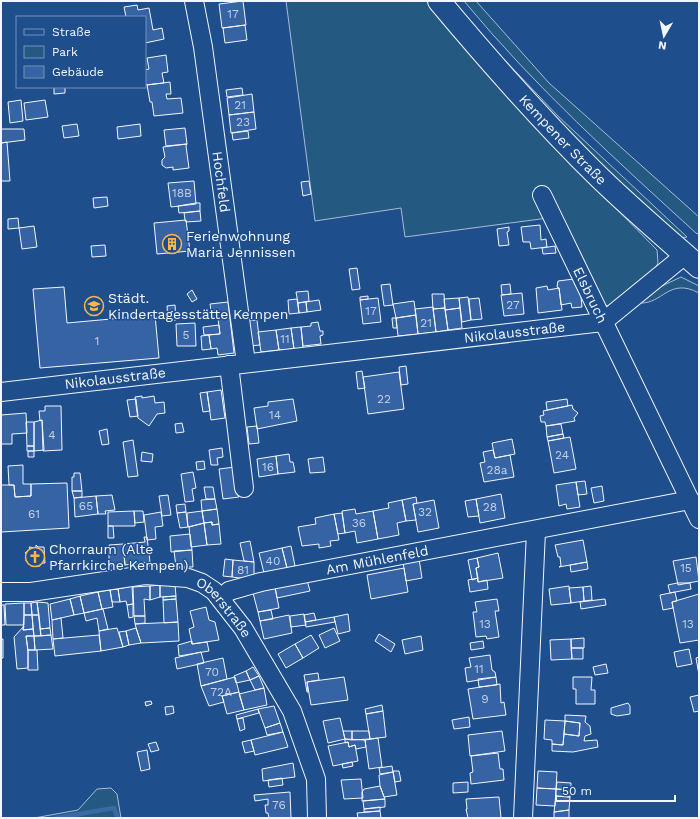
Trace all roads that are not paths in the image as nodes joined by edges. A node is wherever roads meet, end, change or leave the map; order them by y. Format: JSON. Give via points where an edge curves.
{"nodes":[{"id":1,"x":194,"y":1,"type":"edge"},
{"id":2,"x":439,"y":1,"type":"edge"},
{"id":3,"x":542,"y":194,"type":"dead end"},
{"id":4,"x":692,"y":261,"type":"edge"},
{"id":5,"x":603,"y":322,"type":"junction"},
{"id":6,"x":238,"y":364,"type":"junction"},
{"id":7,"x":1,"y":392,"type":"edge"},
{"id":8,"x":244,"y":488,"type":"dead end"},
{"id":9,"x":690,"y":500,"type":"junction"},
{"id":10,"x":699,"y":519,"type":"edge"},
{"id":11,"x":536,"y":531,"type":"junction"},
{"id":12,"x":1,"y":592,"type":"edge"},
{"id":13,"x":221,"y":598,"type":"junction"},
{"id":14,"x":318,"y":818,"type":"edge"},
{"id":15,"x":523,"y":818,"type":"edge"}],
"edges":[{"from":1,"to":6,"type":"street","name":"Hochfeld","via":[[202,47]]},
{"from":2,"to":4,"type":"main road","name":"Kempener Straße","via":[[512,86],[600,178]]},
{"from":3,"to":5,"type":"street","name":"Elsbruch"},
{"from":4,"to":5,"type":"street","name":"Elsbruch"},
{"from":5,"to":6,"type":"street","name":"Nikolausstraße"},
{"from":5,"to":9,"type":"street"},
{"from":6,"to":7,"type":"street","name":"Nikolausstraße"},
{"from":6,"to":8,"type":"street"},
{"from":9,"to":10,"type":"street"},
{"from":9,"to":11,"type":"street","name":"Am Mühlenfeld"},
{"from":11,"to":13,"type":"street","name":"Am Mühlenfeld","via":[[261,582],[229,591]]},
{"from":11,"to":15,"type":"street"},
{"from":12,"to":13,"type":"street","name":"Oberstraße","via":[[30,592],[145,575],[188,578],[202,583]]},
{"from":13,"to":14,"type":"street","name":"Oberstraße","via":[[243,628],[292,711],[316,780]]}]}
